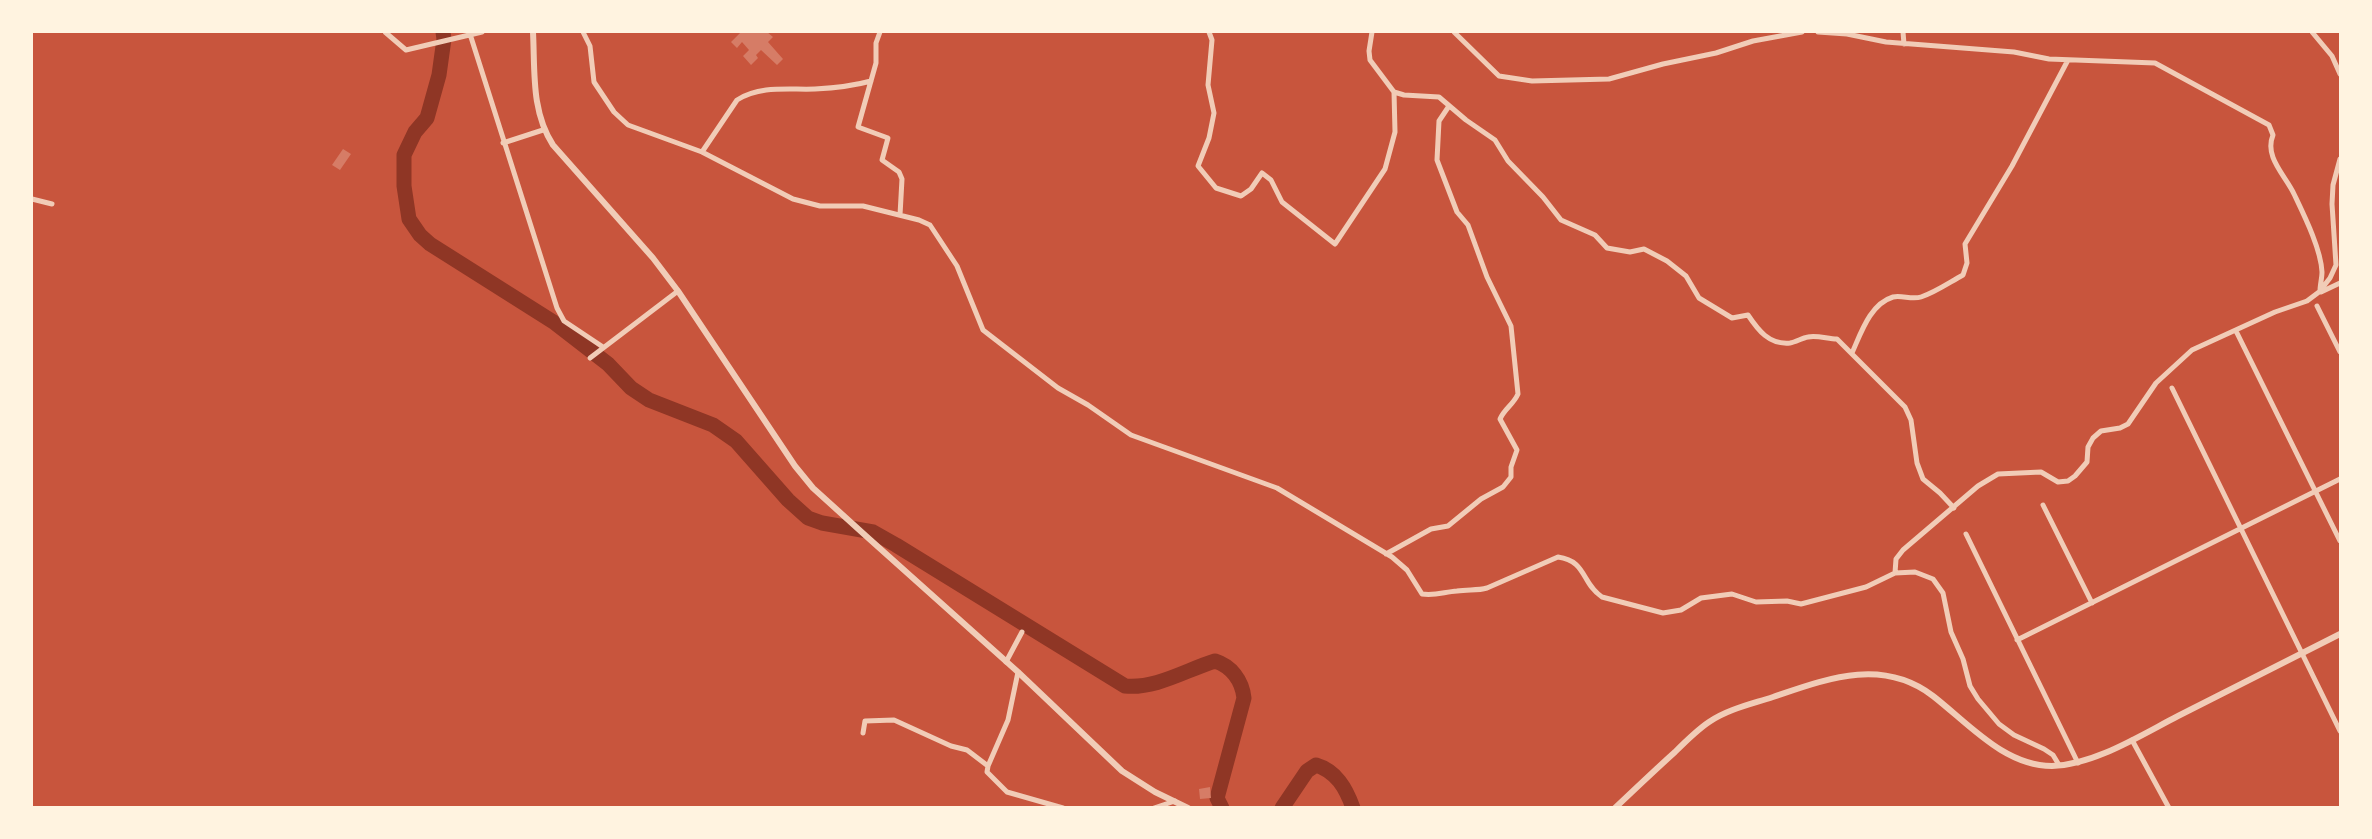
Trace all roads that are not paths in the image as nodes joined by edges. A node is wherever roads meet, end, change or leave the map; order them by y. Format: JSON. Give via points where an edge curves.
{"nodes":[{"id":1,"x":385,"y":32,"type":"edge"},
{"id":2,"x":482,"y":32,"type":"edge"},
{"id":3,"x":533,"y":32,"type":"edge"},
{"id":4,"x":583,"y":32,"type":"edge"},
{"id":5,"x":880,"y":32,"type":"edge"},
{"id":6,"x":1209,"y":32,"type":"edge"},
{"id":7,"x":1372,"y":32,"type":"edge"},
{"id":8,"x":1454,"y":32,"type":"edge"},
{"id":9,"x":1802,"y":32,"type":"edge"},
{"id":10,"x":1818,"y":32,"type":"edge"},
{"id":11,"x":1903,"y":32,"type":"edge"},
{"id":12,"x":2312,"y":32,"type":"edge"},
{"id":13,"x":470,"y":34,"type":"junction"},
{"id":14,"x":1904,"y":44,"type":"junction"},
{"id":15,"x":2068,"y":60,"type":"junction"},
{"id":16,"x":2340,"y":74,"type":"edge"},
{"id":17,"x":871,"y":81,"type":"junction"},
{"id":18,"x":1394,"y":92,"type":"junction"},
{"id":19,"x":1449,"y":106,"type":"junction"},
{"id":20,"x":543,"y":130,"type":"junction"},
{"id":21,"x":503,"y":143,"type":"junction"},
{"id":22,"x":702,"y":152,"type":"junction"},
{"id":23,"x":2340,"y":159,"type":"edge"},
{"id":24,"x":32,"y":199,"type":"edge"},
{"id":25,"x":52,"y":204,"type":"dead end"},
{"id":26,"x":900,"y":215,"type":"junction"},
{"id":27,"x":2340,"y":283,"type":"edge"},
{"id":28,"x":678,"y":291,"type":"junction"},
{"id":29,"x":2319,"y":292,"type":"junction"},
{"id":30,"x":2317,"y":306,"type":"dead end"},
{"id":31,"x":2236,"y":331,"type":"junction"},
{"id":32,"x":603,"y":347,"type":"junction"},
{"id":33,"x":2340,"y":352,"type":"edge"},
{"id":34,"x":1852,"y":353,"type":"junction"},
{"id":35,"x":590,"y":358,"type":"dead end"},
{"id":36,"x":2172,"y":388,"type":"dead end"},
{"id":37,"x":2340,"y":479,"type":"edge"},
{"id":38,"x":2316,"y":492,"type":"junction"},
{"id":39,"x":2043,"y":505,"type":"dead end"},
{"id":40,"x":1954,"y":508,"type":"junction"},
{"id":41,"x":2241,"y":529,"type":"junction"},
{"id":42,"x":1966,"y":534,"type":"dead end"},
{"id":43,"x":2340,"y":541,"type":"edge"},
{"id":44,"x":1386,"y":554,"type":"junction"},
{"id":45,"x":1895,"y":573,"type":"junction"},
{"id":46,"x":2092,"y":603,"type":"junction"},
{"id":47,"x":1022,"y":632,"type":"dead end"},
{"id":48,"x":2340,"y":634,"type":"edge"},
{"id":49,"x":2017,"y":640,"type":"junction"},
{"id":50,"x":2302,"y":653,"type":"junction"},
{"id":51,"x":1006,"y":662,"type":"junction"},
{"id":52,"x":1018,"y":672,"type":"junction"},
{"id":53,"x":2340,"y":731,"type":"edge"},
{"id":54,"x":863,"y":732,"type":"dead end"},
{"id":55,"x":2132,"y":740,"type":"junction"},
{"id":56,"x":2078,"y":763,"type":"junction"},
{"id":57,"x":2059,"y":765,"type":"junction"},
{"id":58,"x":988,"y":766,"type":"junction"},
{"id":59,"x":1175,"y":801,"type":"junction"},
{"id":60,"x":1063,"y":807,"type":"edge"},
{"id":61,"x":1154,"y":807,"type":"edge"},
{"id":62,"x":1188,"y":807,"type":"edge"},
{"id":63,"x":1615,"y":807,"type":"edge"},
{"id":64,"x":2169,"y":807,"type":"edge"}],
"edges":[{"from":1,"to":13,"type":"street","via":[[406,50]]},
{"from":2,"to":13,"type":"street"},
{"from":3,"to":20,"type":"street","via":[[537,113]]},
{"from":4,"to":22,"type":"street","via":[[590,46],[594,82],[614,112],[634,128]]},
{"from":5,"to":17,"type":"street"},
{"from":6,"to":18,"type":"street","via":[[1212,40],[1208,85],[1214,113],[1198,166],[1216,188],[1241,196],[1262,173],[1271,180],[1282,202],[1335,244],[1384,169],[1395,132]]},
{"from":7,"to":18,"type":"street","via":[[1370,60]]},
{"from":8,"to":9,"type":"street","via":[[1499,76],[1532,81],[1609,79],[1753,40]]},
{"from":10,"to":14,"type":"street"},
{"from":11,"to":14,"type":"street"},
{"from":12,"to":16,"type":"street","via":[[2332,56]]},
{"from":13,"to":21,"type":"street"},
{"from":14,"to":15,"type":"street"},
{"from":15,"to":29,"type":"street","via":[[2155,63],[2269,125],[2273,135],[2272,157],[2293,191],[2318,253],[2322,272]]},
{"from":15,"to":34,"type":"street","via":[[1965,244],[1963,275],[1924,296],[1895,296],[1881,303],[1866,321]]},
{"from":17,"to":22,"type":"street","via":[[746,94],[737,100]]},
{"from":17,"to":26,"type":"street","via":[[858,128],[888,138],[882,160],[899,172],[902,179]]},
{"from":18,"to":19,"type":"street","via":[[1439,97]]},
{"from":19,"to":34,"type":"street","via":[[1495,140],[1508,161],[1561,220],[1594,235],[1607,248],[1630,252],[1644,249],[1667,261],[1686,276],[1699,298],[1732,318],[1748,315],[1759,332],[1774,342],[1791,343],[1810,336],[1837,339]]},
{"from":19,"to":44,"type":"street","via":[[1439,121],[1437,160],[1511,326],[1518,394],[1500,419],[1517,450],[1511,477],[1503,487],[1448,526],[1423,533]]},
{"from":20,"to":21,"type":"street"},
{"from":20,"to":28,"type":"street"},
{"from":21,"to":32,"type":"street","via":[[557,308],[564,321]]},
{"from":22,"to":26,"type":"street","via":[[793,199],[820,206],[863,206]]},
{"from":23,"to":29,"type":"street","via":[[2332,204],[2336,265]]},
{"from":24,"to":25,"type":"street"},
{"from":26,"to":44,"type":"street","via":[[930,225],[957,266],[983,330],[1058,388],[1131,435],[1277,488]]},
{"from":27,"to":29,"type":"street"},
{"from":28,"to":32,"type":"street"},
{"from":28,"to":51,"type":"street","via":[[789,459],[813,488]]},
{"from":29,"to":31,"type":"street","via":[[2307,301]]},
{"from":30,"to":33,"type":"street"},
{"from":31,"to":38,"type":"street"},
{"from":31,"to":40,"type":"street","via":[[2192,350],[2173,366],[2156,383],[2128,424],[2100,431],[2088,447],[2087,462],[2068,481],[2058,482],[2041,472],[2003,472],[1978,486]]},
{"from":32,"to":35,"type":"street"},
{"from":34,"to":40,"type":"street","via":[[1905,407],[1923,479]]},
{"from":36,"to":41,"type":"street"},
{"from":37,"to":38,"type":"street"},
{"from":38,"to":41,"type":"street"},
{"from":38,"to":43,"type":"street"},
{"from":39,"to":46,"type":"street"},
{"from":40,"to":45,"type":"street","via":[[1903,550],[1896,559]]},
{"from":41,"to":46,"type":"street"},
{"from":41,"to":50,"type":"street"},
{"from":42,"to":49,"type":"street"},
{"from":44,"to":45,"type":"street","via":[[1407,570],[1422,594],[1432,596],[1487,588],[1540,563],[1570,558],[1579,565],[1594,592],[1602,597],[1663,613],[1680,610],[1701,597],[1732,594],[1756,602],[1801,604],[1866,587]]},
{"from":45,"to":57,"type":"street","via":[[1915,572],[1933,579],[1943,593],[1951,632],[1978,699],[1999,724],[2053,755]]},
{"from":46,"to":49,"type":"street"},
{"from":47,"to":51,"type":"street"},
{"from":48,"to":50,"type":"street"},
{"from":49,"to":56,"type":"street"},
{"from":50,"to":53,"type":"street"},
{"from":50,"to":55,"type":"street"},
{"from":51,"to":52,"type":"street"},
{"from":52,"to":58,"type":"street","via":[[1008,720]]},
{"from":52,"to":59,"type":"street","via":[[1122,771]]},
{"from":54,"to":58,"type":"street","via":[[865,721],[894,720],[967,750]]},
{"from":55,"to":56,"type":"street"},
{"from":55,"to":64,"type":"street"},
{"from":56,"to":57,"type":"street"},
{"from":57,"to":63,"type":"street","via":[[2031,762],[1995,747],[1931,695],[1905,681],[1873,674],[1844,675],[1709,722]]},
{"from":58,"to":60,"type":"street","via":[[987,772],[1007,792]]},
{"from":59,"to":61,"type":"street"},
{"from":59,"to":62,"type":"street"}]}
